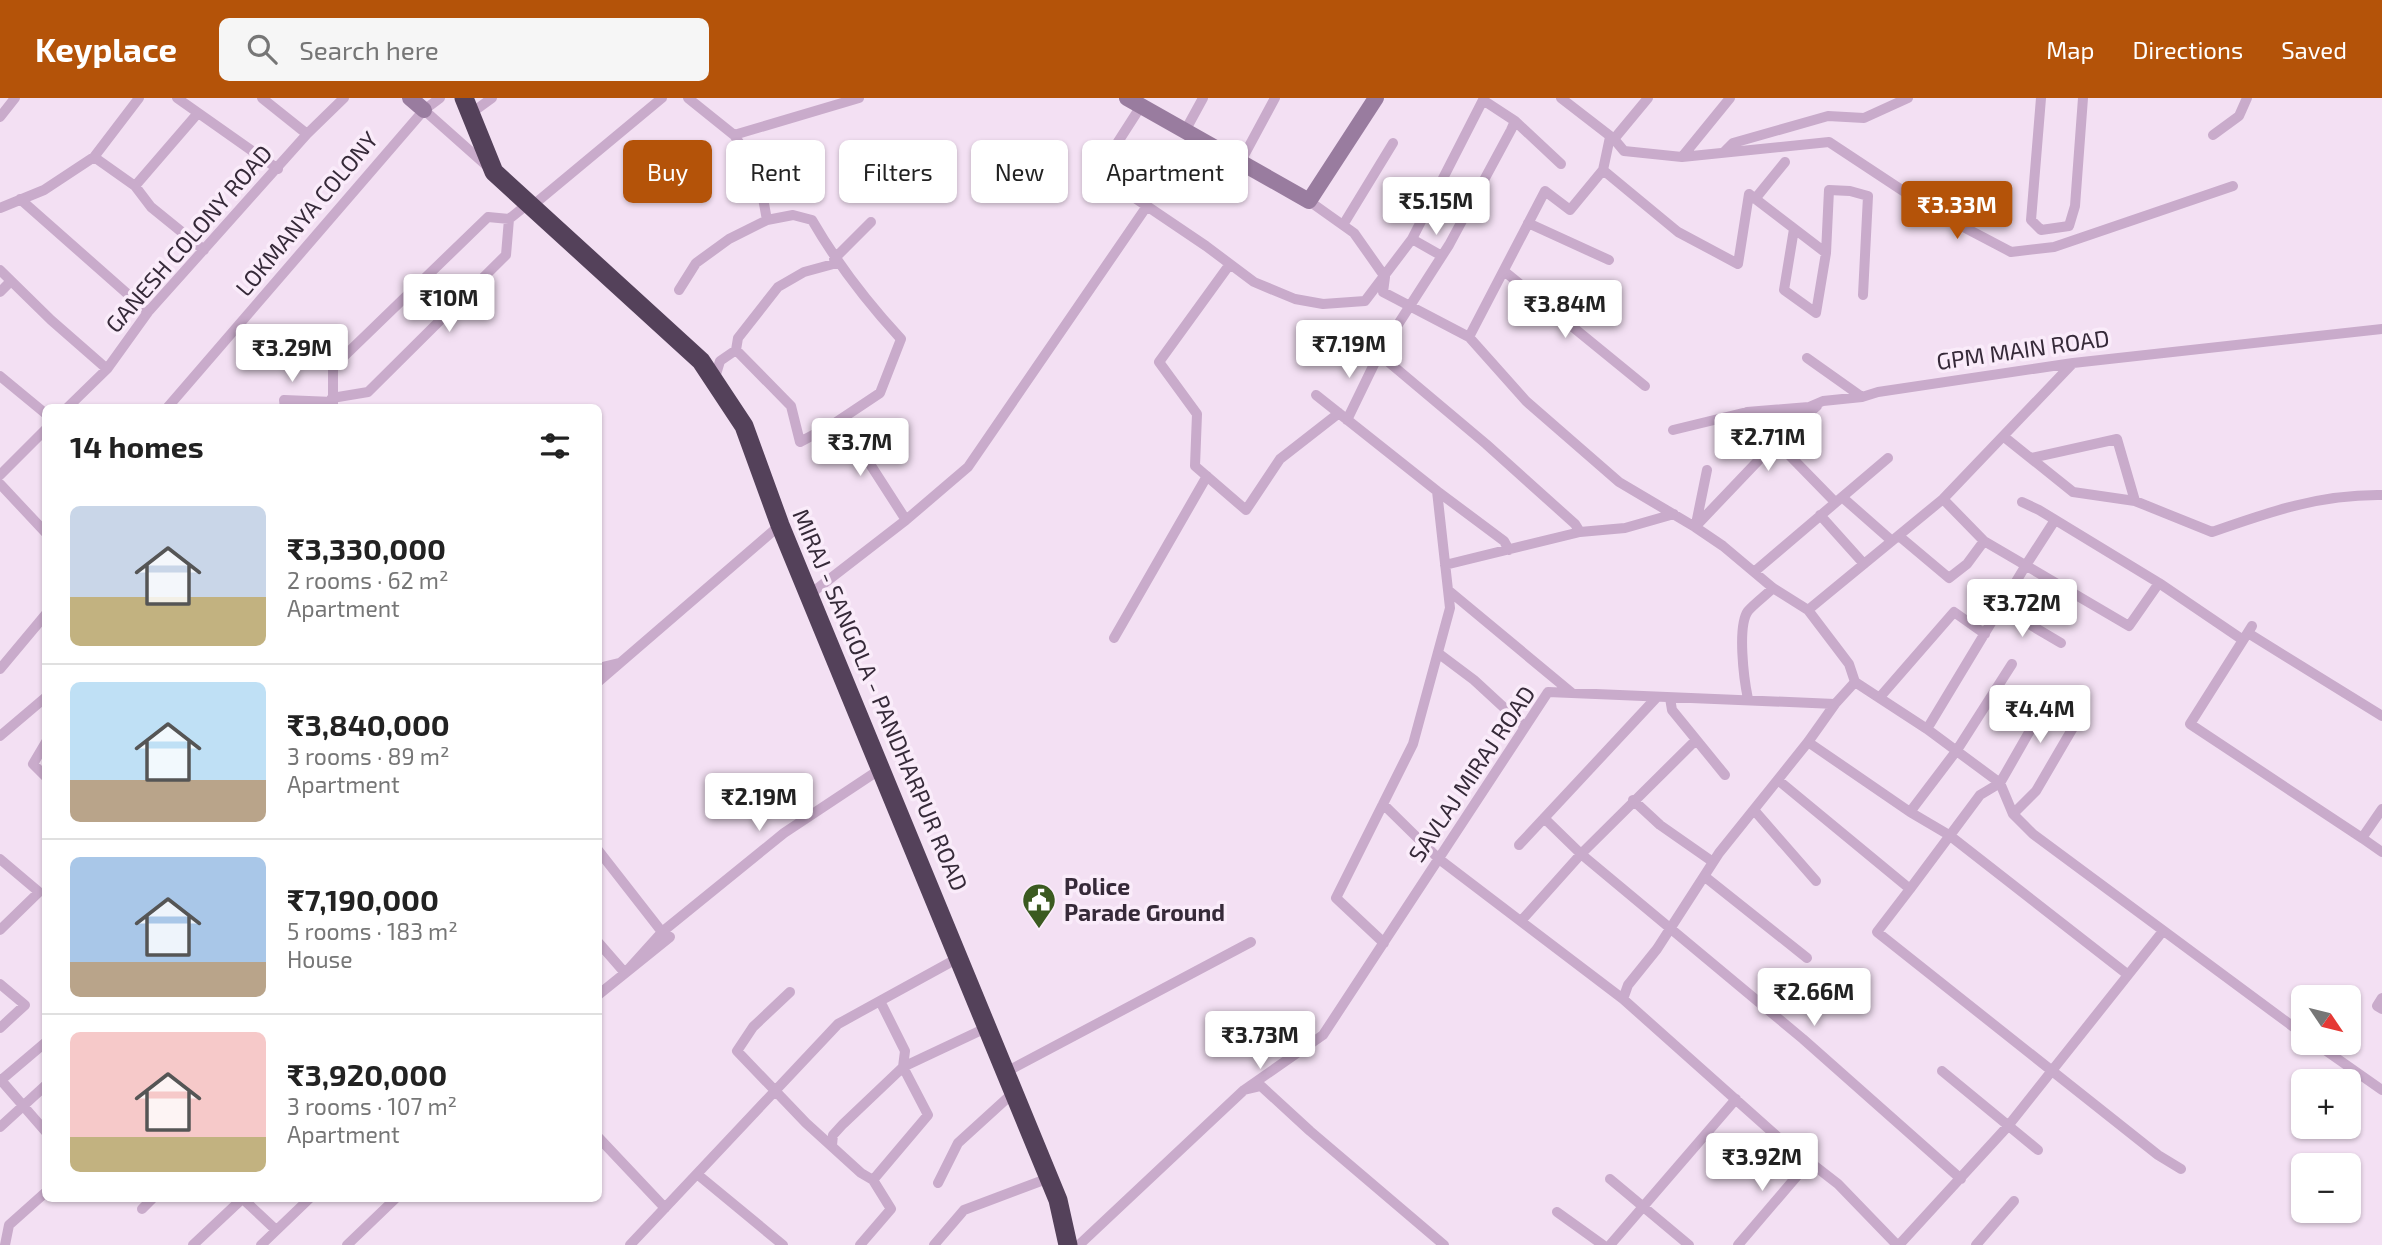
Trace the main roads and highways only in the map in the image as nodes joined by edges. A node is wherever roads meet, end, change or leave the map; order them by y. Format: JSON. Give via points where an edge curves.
{"nodes":[{"id":1,"x":467,"y":106,"type":"edge"},
{"id":2,"x":1068,"y":1245,"type":"edge"}],
"edges":[{"from":1,"to":2,"type":"highway","name":"MIRAJ - SANGOLA - PANDHARPUR ROAD","via":[[494,172],[701,361],[744,426],[780,525],[1058,1200]]}]}
